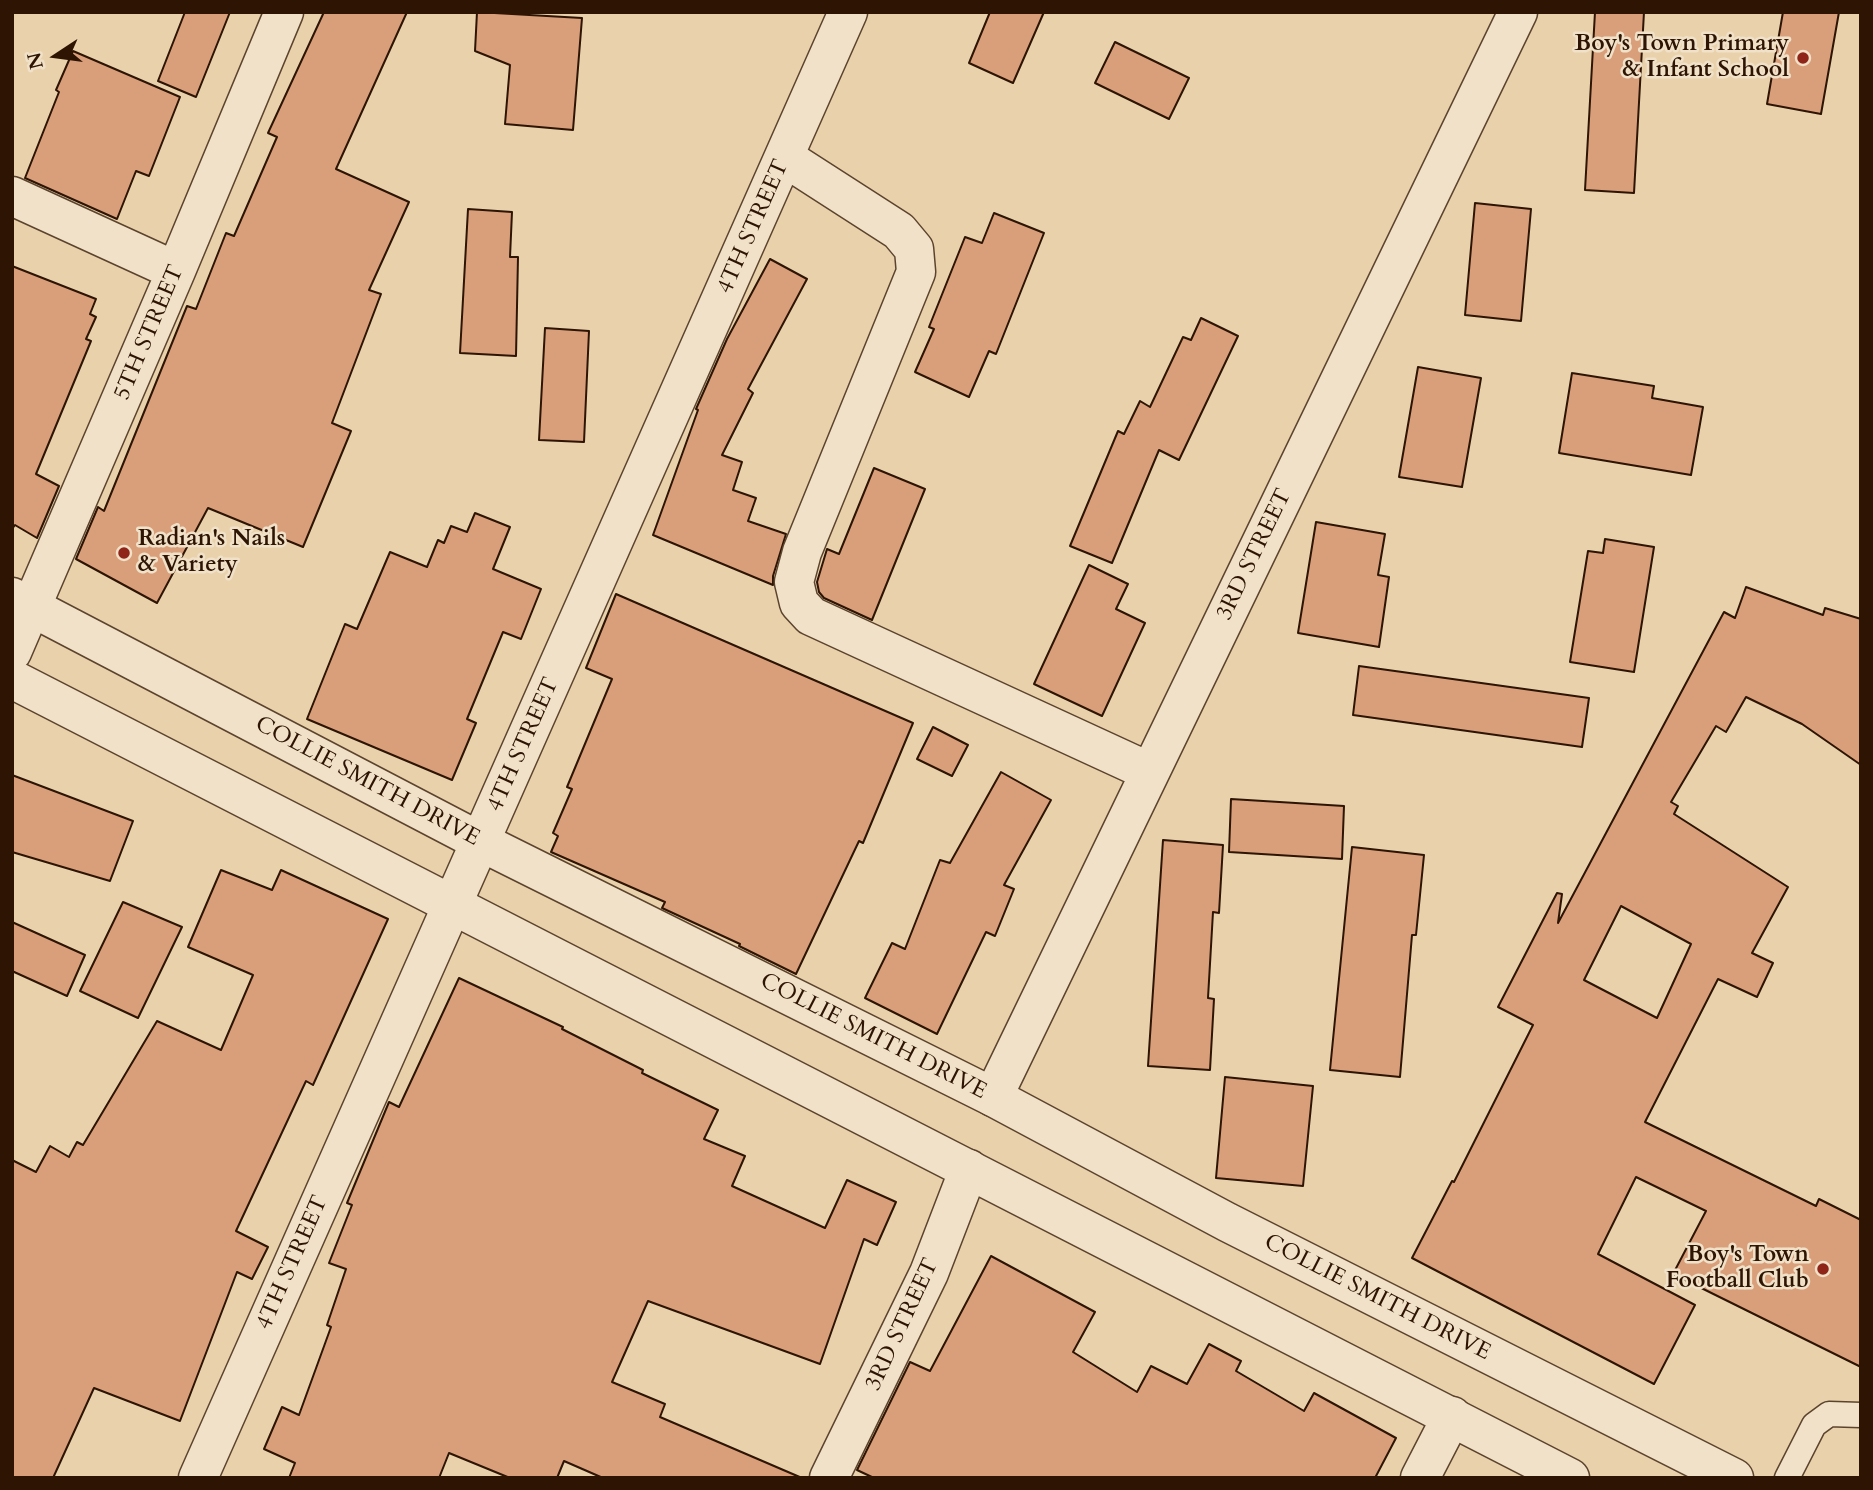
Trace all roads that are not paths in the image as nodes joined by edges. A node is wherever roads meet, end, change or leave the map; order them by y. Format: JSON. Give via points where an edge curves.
{"nodes":[{"id":1,"x":284,"y":12,"type":"edge"},
{"id":2,"x":849,"y":12,"type":"edge"},
{"id":3,"x":1518,"y":12,"type":"edge"},
{"id":4,"x":784,"y":157,"type":"junction"},
{"id":5,"x":12,"y":196,"type":"edge"},
{"id":6,"x":176,"y":271,"type":"junction"},
{"id":7,"x":22,"y":602,"type":"edge"},
{"id":8,"x":12,"y":652,"type":"edge"},
{"id":9,"x":12,"y":679,"type":"edge"},
{"id":10,"x":1150,"y":772,"type":"junction"},
{"id":11,"x":481,"y":842,"type":"junction"},
{"id":12,"x":451,"y":904,"type":"junction"},
{"id":13,"x":993,"y":1097,"type":"junction"},
{"id":14,"x":970,"y":1169,"type":"junction"},
{"id":15,"x":1861,"y":1415,"type":"edge"},
{"id":16,"x":1452,"y":1416,"type":"junction"},
{"id":17,"x":198,"y":1478,"type":"edge"},
{"id":18,"x":829,"y":1478,"type":"edge"},
{"id":19,"x":1420,"y":1478,"type":"edge"},
{"id":20,"x":1570,"y":1478,"type":"edge"},
{"id":21,"x":1734,"y":1478,"type":"edge"},
{"id":22,"x":1787,"y":1478,"type":"edge"}],
"edges":[{"from":1,"to":6,"type":"street","name":"5TH STREET"},
{"from":2,"to":4,"type":"street","name":"4TH STREET"},
{"from":3,"to":10,"type":"street","name":"3RD STREET"},
{"from":4,"to":10,"type":"street","via":[[899,230],[915,248],[916,272],[802,552],[794,582],[799,603],[811,616]]},
{"from":4,"to":11,"type":"street","name":"4TH STREET"},
{"from":5,"to":6,"type":"street"},
{"from":6,"to":7,"type":"street","name":"5TH STREET"},
{"from":7,"to":8,"type":"street","name":"5TH STREET"},
{"from":7,"to":11,"type":"street","name":"COLLIE SMITH DRIVE"},
{"from":9,"to":12,"type":"street"},
{"from":10,"to":13,"type":"street","name":"3RD STREET"},
{"from":11,"to":12,"type":"street","name":"4TH STREET"},
{"from":11,"to":13,"type":"street","name":"COLLIE SMITH DRIVE"},
{"from":12,"to":14,"type":"street"},
{"from":12,"to":17,"type":"street","name":"4TH STREET"},
{"from":13,"to":21,"type":"street","name":"COLLIE SMITH DRIVE","via":[[1227,1222]]},
{"from":14,"to":16,"type":"street"},
{"from":14,"to":18,"type":"street","name":"3RD STREET","via":[[929,1273]]},
{"from":15,"to":22,"type":"lane","via":[[1829,1414],[1814,1425]]},
{"from":16,"to":19,"type":"street"},
{"from":16,"to":20,"type":"street"}]}
